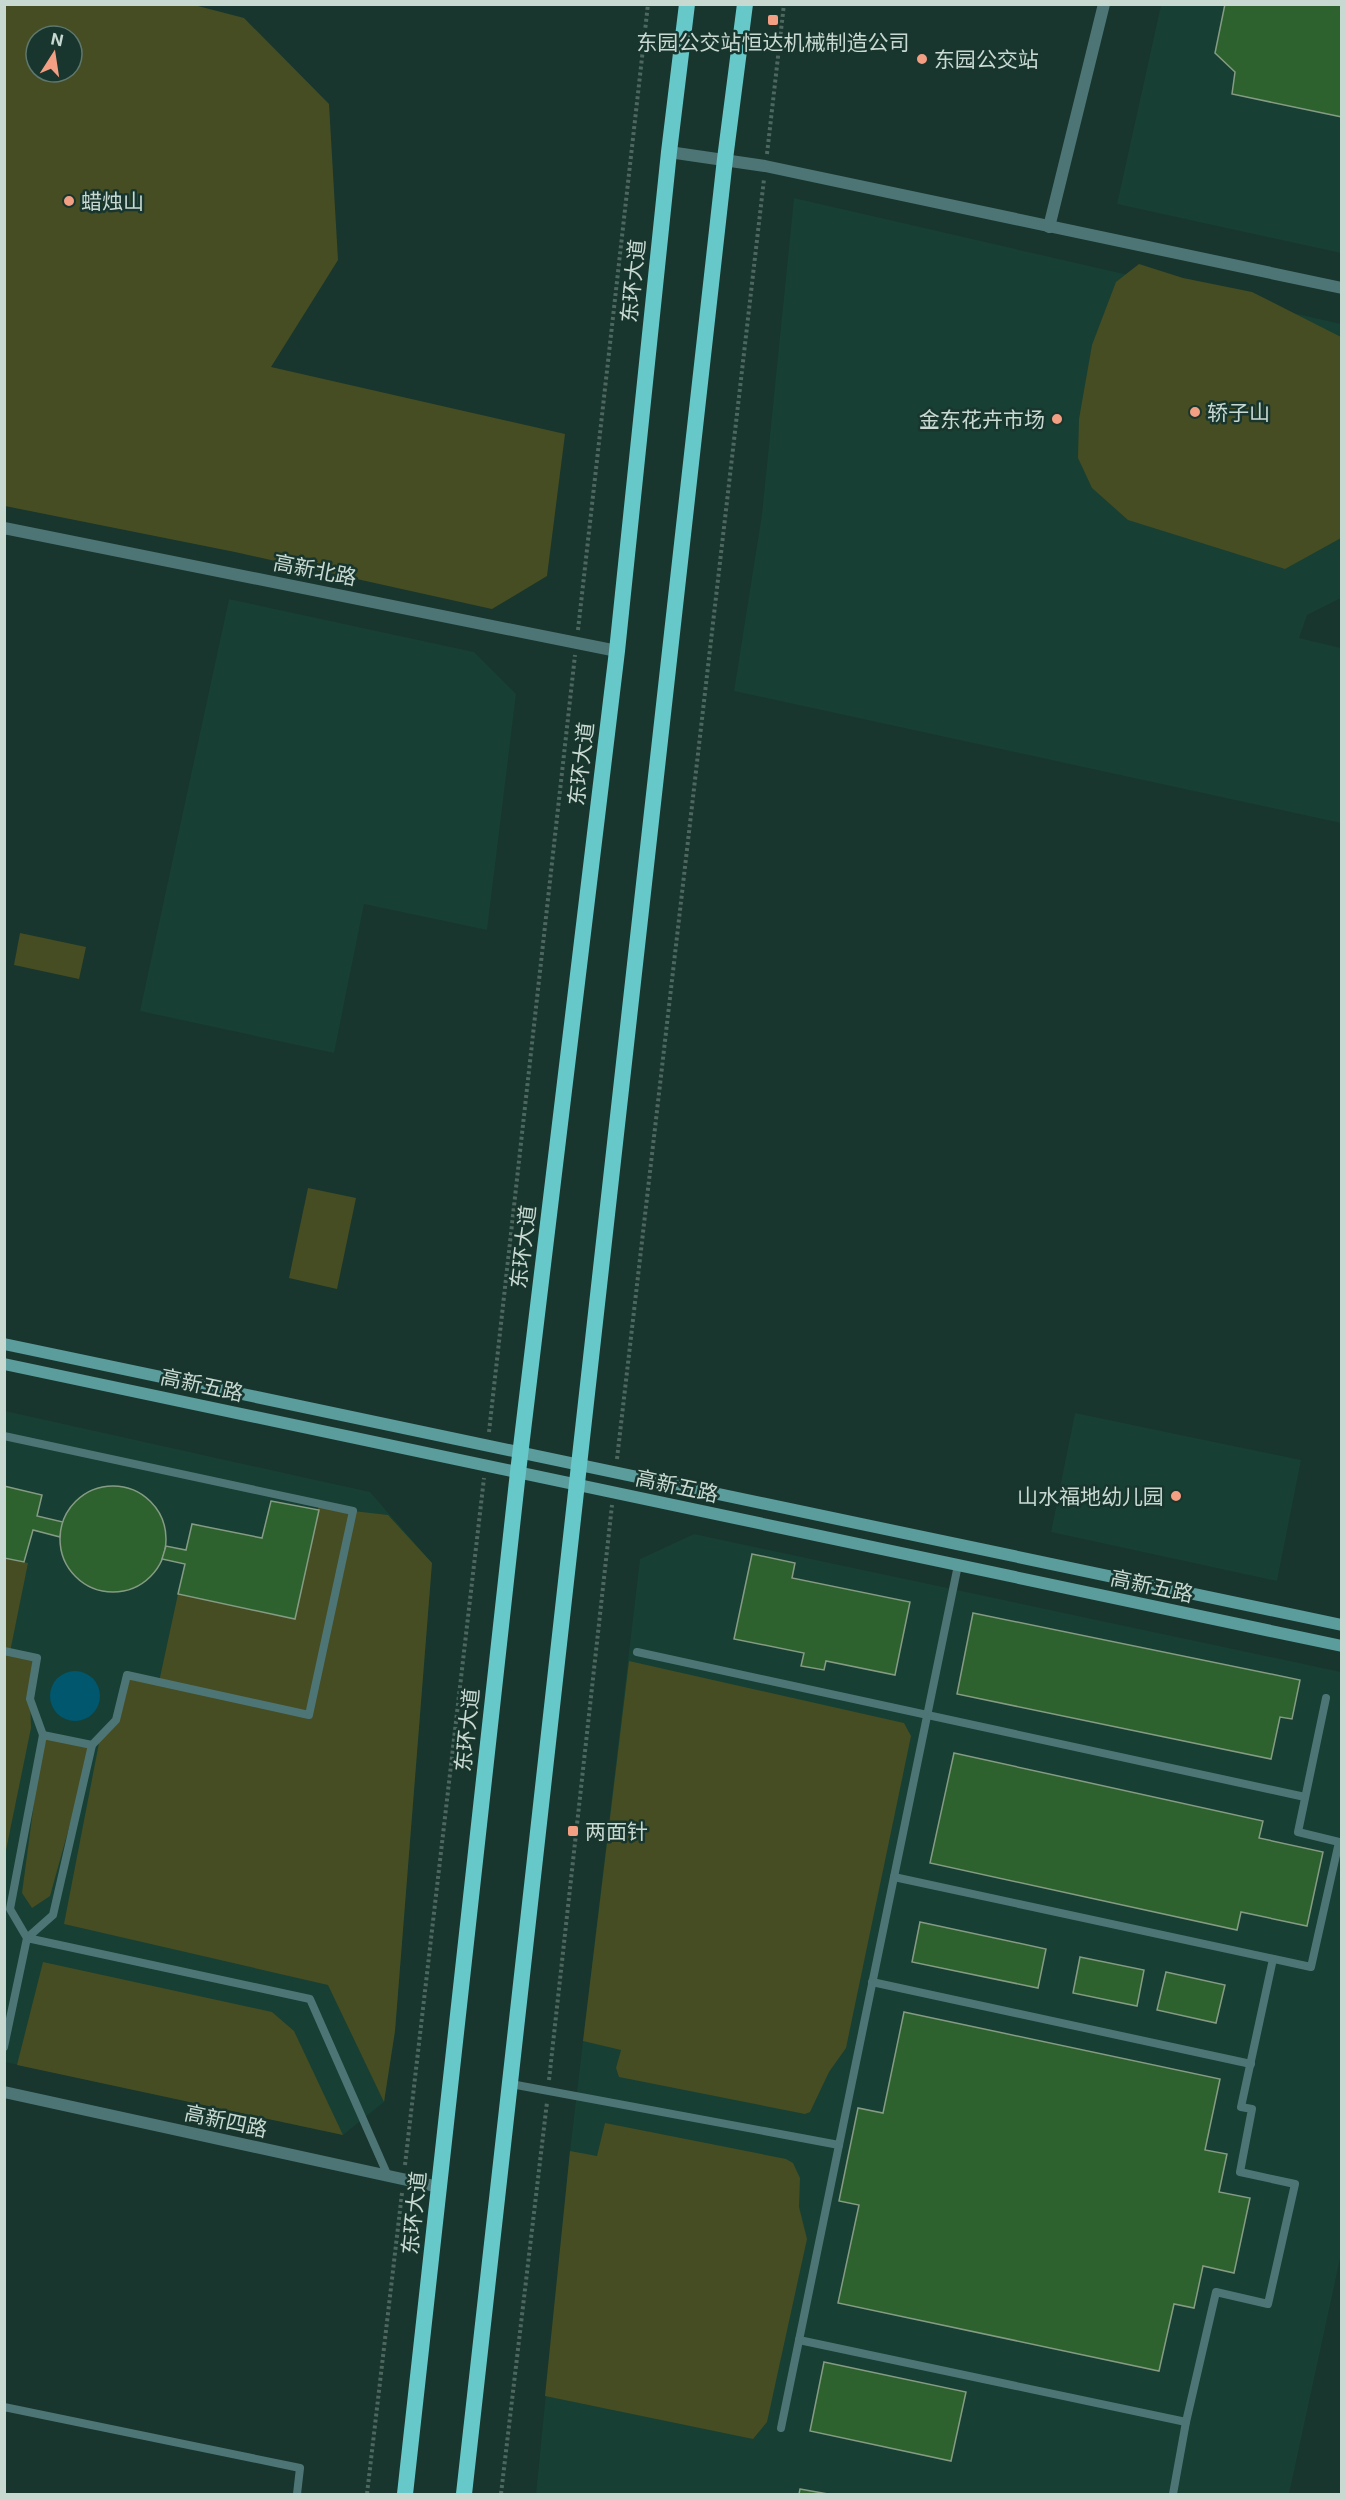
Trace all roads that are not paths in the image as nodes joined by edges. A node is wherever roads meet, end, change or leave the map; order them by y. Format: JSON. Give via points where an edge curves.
{"nodes":[{"id":1,"x":687,"y":4,"type":"edge"},
{"id":2,"x":745,"y":4,"type":"edge"},
{"id":3,"x":1104,"y":4,"type":"edge"},
{"id":4,"x":669,"y":152,"type":"junction"},
{"id":5,"x":725,"y":159,"type":"junction"},
{"id":6,"x":1048,"y":226,"type":"junction"},
{"id":7,"x":1341,"y":288,"type":"edge"},
{"id":8,"x":4,"y":528,"type":"edge"},
{"id":9,"x":617,"y":651,"type":"junction"},
{"id":10,"x":4,"y":1344,"type":"edge"},
{"id":11,"x":4,"y":1364,"type":"edge"},
{"id":12,"x":4,"y":1436,"type":"edge"},
{"id":13,"x":520,"y":1453,"type":"junction"},
{"id":14,"x":580,"y":1466,"type":"junction"},
{"id":15,"x":518,"y":1472,"type":"junction"},
{"id":16,"x":578,"y":1485,"type":"junction"},
{"id":17,"x":958,"y":1565,"type":"junction"},
{"id":18,"x":1341,"y":1624,"type":"edge"},
{"id":19,"x":1341,"y":1646,"type":"edge"},
{"id":20,"x":4,"y":1651,"type":"edge"},
{"id":21,"x":637,"y":1652,"type":"dead end"},
{"id":22,"x":1326,"y":1698,"type":"dead end"},
{"id":23,"x":927,"y":1716,"type":"junction"},
{"id":24,"x":43,"y":1735,"type":"junction"},
{"id":25,"x":92,"y":1745,"type":"junction"},
{"id":26,"x":1305,"y":1797,"type":"junction"},
{"id":27,"x":894,"y":1877,"type":"junction"},
{"id":28,"x":27,"y":1938,"type":"junction"},
{"id":29,"x":1273,"y":1959,"type":"junction"},
{"id":30,"x":872,"y":1982,"type":"junction"},
{"id":31,"x":4,"y":2047,"type":"edge"},
{"id":32,"x":1251,"y":2064,"type":"junction"},
{"id":33,"x":511,"y":2084,"type":"junction"},
{"id":34,"x":4,"y":2092,"type":"edge"},
{"id":35,"x":839,"y":2145,"type":"junction"},
{"id":36,"x":388,"y":2176,"type":"junction"},
{"id":37,"x":439,"y":2187,"type":"junction"},
{"id":38,"x":799,"y":2340,"type":"junction"},
{"id":39,"x":4,"y":2407,"type":"edge"},
{"id":40,"x":1186,"y":2422,"type":"junction"},
{"id":41,"x":781,"y":2428,"type":"dead end"},
{"id":42,"x":297,"y":2494,"type":"edge"},
{"id":43,"x":405,"y":2494,"type":"edge"},
{"id":44,"x":464,"y":2494,"type":"edge"},
{"id":45,"x":1173,"y":2494,"type":"edge"}],
"edges":[{"from":1,"to":4,"type":"highway","name":"东环大道"},
{"from":2,"to":5,"type":"highway"},
{"from":3,"to":6,"type":"street"},
{"from":4,"to":5,"type":"street"},
{"from":4,"to":9,"type":"highway","name":"东环大道"},
{"from":5,"to":6,"type":"street"},
{"from":5,"to":14,"type":"highway"},
{"from":6,"to":7,"type":"street"},
{"from":8,"to":9,"type":"street","name":"高新北路"},
{"from":9,"to":13,"type":"highway","name":"东环大道"},
{"from":10,"to":13,"type":"main road","name":"高新五路"},
{"from":11,"to":15,"type":"main road","name":"高新五路"},
{"from":12,"to":25,"type":"lane","via":[[353,1511],[309,1715],[127,1675],[116,1720]]},
{"from":13,"to":14,"type":"main road","name":"高新五路"},
{"from":13,"to":15,"type":"highway","name":"东环大道"},
{"from":14,"to":16,"type":"highway"},
{"from":14,"to":18,"type":"main road","name":"高新五路"},
{"from":15,"to":16,"type":"main road","name":"高新五路"},
{"from":15,"to":37,"type":"highway","name":"东环大道"},
{"from":16,"to":17,"type":"main road","name":"高新五路"},
{"from":16,"to":33,"type":"highway"},
{"from":17,"to":19,"type":"main road","name":"高新五路"},
{"from":17,"to":23,"type":"lane"},
{"from":20,"to":24,"type":"lane","via":[[37,1658],[30,1699]]},
{"from":21,"to":23,"type":"lane"},
{"from":22,"to":26,"type":"lane"},
{"from":23,"to":26,"type":"lane"},
{"from":23,"to":27,"type":"lane"},
{"from":24,"to":25,"type":"lane"},
{"from":24,"to":28,"type":"lane","via":[[10,1909]]},
{"from":25,"to":28,"type":"lane","via":[[53,1915]]},
{"from":26,"to":29,"type":"lane","via":[[1298,1832],[1339,1842],[1311,1967]]},
{"from":27,"to":29,"type":"lane"},
{"from":27,"to":30,"type":"lane"},
{"from":28,"to":31,"type":"lane"},
{"from":28,"to":36,"type":"lane","via":[[310,1999]]},
{"from":29,"to":32,"type":"lane"},
{"from":30,"to":32,"type":"lane"},
{"from":30,"to":35,"type":"lane"},
{"from":32,"to":40,"type":"lane","via":[[1241,2107],[1252,2109],[1240,2172],[1295,2184],[1268,2304],[1216,2292]]},
{"from":33,"to":35,"type":"lane"},
{"from":33,"to":44,"type":"highway"},
{"from":34,"to":36,"type":"street","name":"高新四路"},
{"from":35,"to":38,"type":"lane"},
{"from":36,"to":37,"type":"street","name":"高新四路"},
{"from":37,"to":43,"type":"highway","name":"东环大道"},
{"from":38,"to":40,"type":"lane"},
{"from":38,"to":41,"type":"lane"},
{"from":39,"to":42,"type":"lane","via":[[300,2468]]},
{"from":40,"to":45,"type":"lane"}]}
